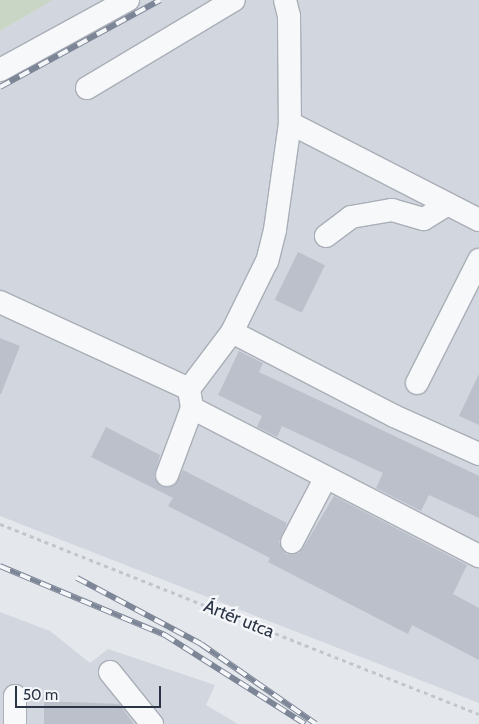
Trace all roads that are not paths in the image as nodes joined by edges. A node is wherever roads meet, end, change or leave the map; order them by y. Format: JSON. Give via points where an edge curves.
{"nodes":[{"id":1,"x":128,"y":0,"type":"edge"},
{"id":2,"x":234,"y":0,"type":"edge"},
{"id":3,"x":285,"y":0,"type":"edge"},
{"id":4,"x":0,"y":70,"type":"edge"},
{"id":5,"x":87,"y":88,"type":"dead end"},
{"id":6,"x":290,"y":123,"type":"junction"},
{"id":7,"x":448,"y":204,"type":"junction"},
{"id":8,"x":476,"y":212,"type":"edge"},
{"id":9,"x":326,"y":236,"type":"dead end"},
{"id":10,"x":479,"y":260,"type":"edge"},
{"id":11,"x":0,"y":302,"type":"edge"},
{"id":12,"x":232,"y":332,"type":"junction"},
{"id":13,"x":417,"y":383,"type":"dead end"},
{"id":14,"x":191,"y":398,"type":"junction"},
{"id":15,"x":479,"y":454,"type":"edge"},
{"id":16,"x":166,"y":475,"type":"dead end"},
{"id":17,"x":326,"y":477,"type":"junction"},
{"id":18,"x":292,"y":542,"type":"dead end"},
{"id":19,"x":479,"y":556,"type":"edge"},
{"id":20,"x":110,"y":672,"type":"dead end"},
{"id":21,"x":15,"y":696,"type":"dead end"},
{"id":22,"x":15,"y":724,"type":"edge"},
{"id":23,"x":152,"y":724,"type":"edge"}],
"edges":[{"from":1,"to":4,"type":"lane"},
{"from":2,"to":5,"type":"lane"},
{"from":3,"to":6,"type":"lane","via":[[289,16]]},
{"from":6,"to":7,"type":"lane"},
{"from":6,"to":12,"type":"lane","via":[[275,230],[267,261]]},
{"from":7,"to":8,"type":"lane"},
{"from":7,"to":9,"type":"lane","via":[[424,219],[392,210],[351,217]]},
{"from":10,"to":13,"type":"lane"},
{"from":11,"to":14,"type":"lane"},
{"from":12,"to":14,"type":"lane"},
{"from":12,"to":15,"type":"lane","via":[[394,416]]},
{"from":14,"to":16,"type":"lane"},
{"from":14,"to":17,"type":"lane"},
{"from":17,"to":18,"type":"lane"},
{"from":17,"to":19,"type":"lane"},
{"from":20,"to":23,"type":"lane"},
{"from":21,"to":22,"type":"lane"}]}
